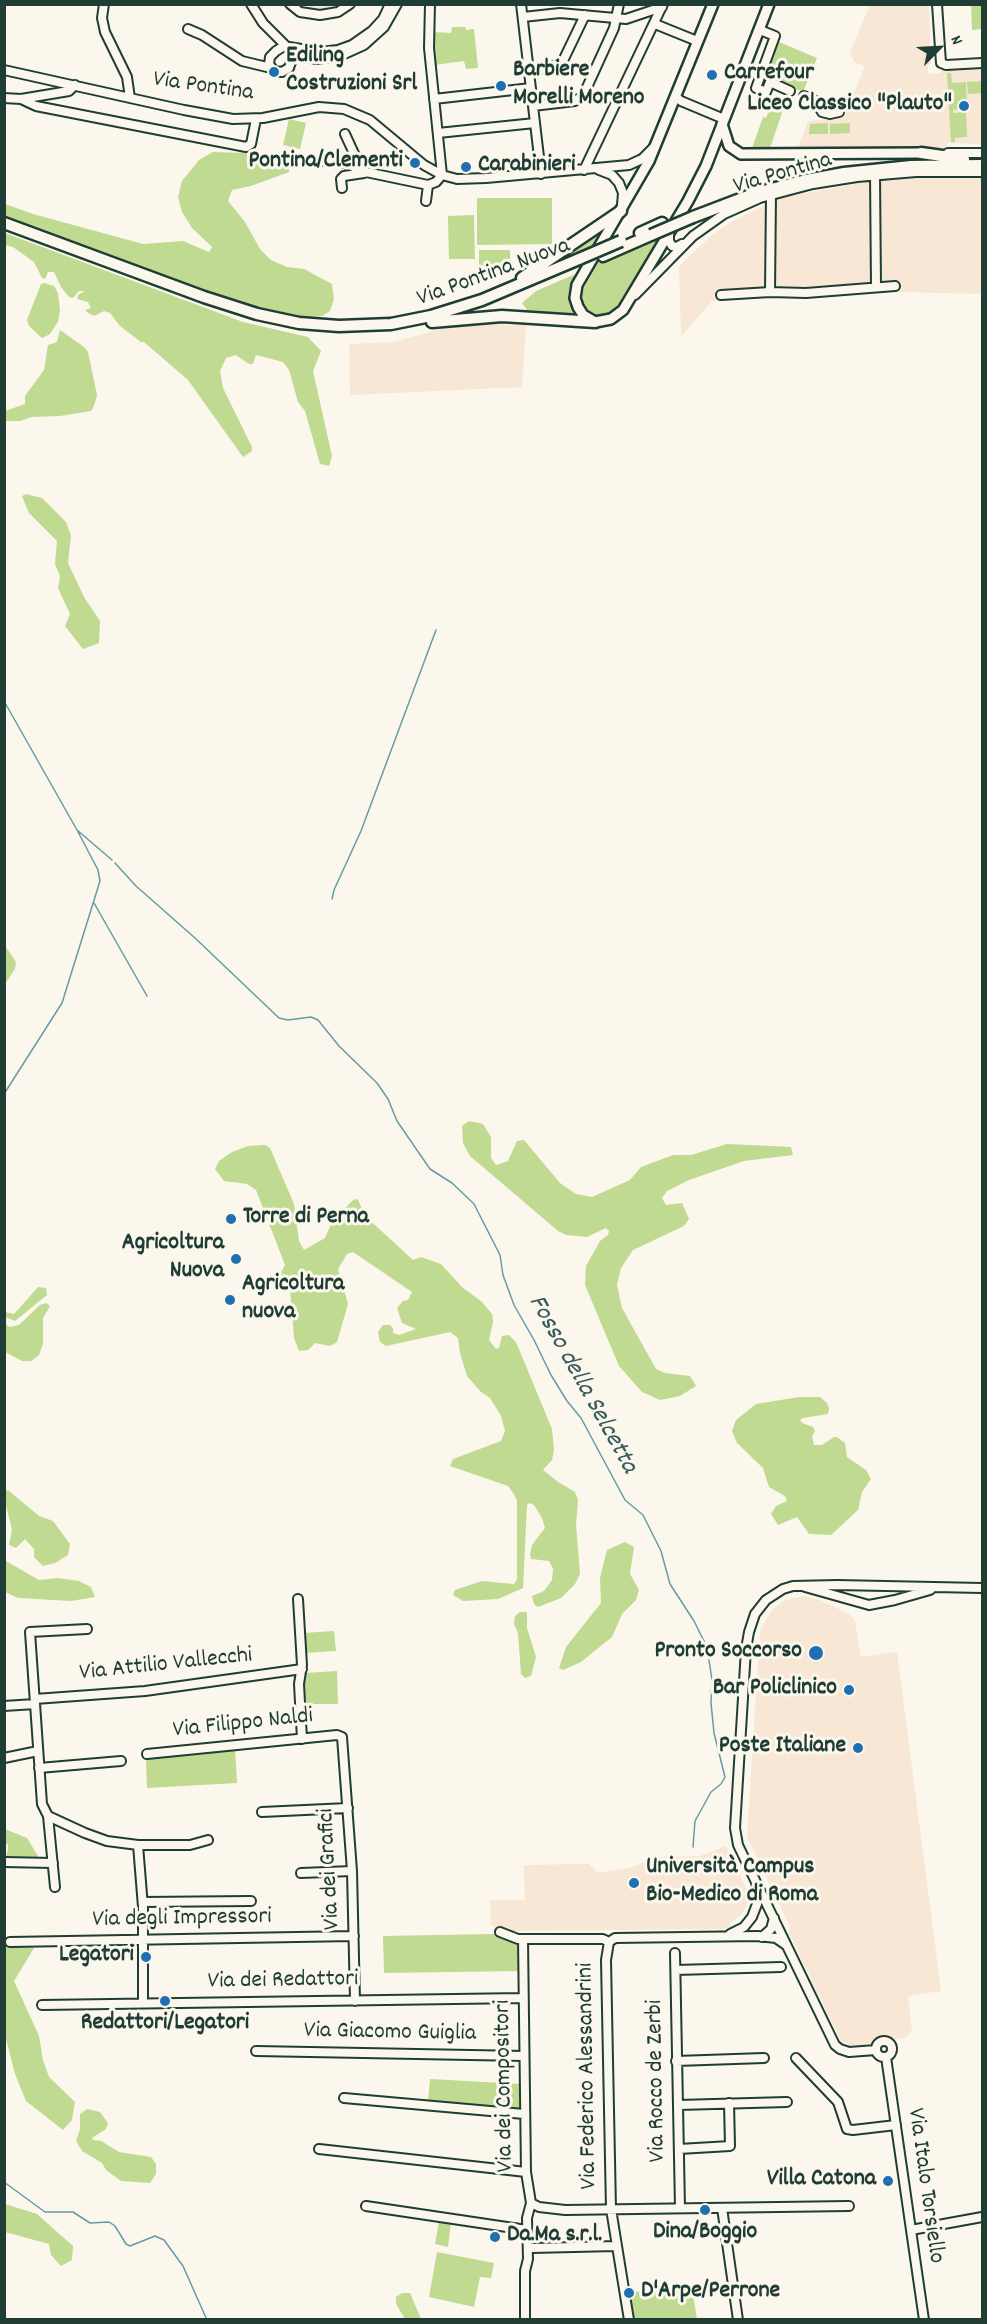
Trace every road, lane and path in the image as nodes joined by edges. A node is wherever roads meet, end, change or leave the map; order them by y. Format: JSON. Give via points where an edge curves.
{"nodes":[{"id":1,"x":104,"y":4,"type":"edge"},
{"id":2,"x":251,"y":4,"type":"edge"},
{"id":3,"x":290,"y":4,"type":"edge"},
{"id":4,"x":350,"y":4,"type":"edge"},
{"id":5,"x":390,"y":4,"type":"edge"},
{"id":6,"x":397,"y":4,"type":"edge"},
{"id":7,"x":430,"y":4,"type":"edge"},
{"id":8,"x":521,"y":4,"type":"edge"},
{"id":9,"x":579,"y":4,"type":"edge"},
{"id":10,"x":619,"y":4,"type":"edge"},
{"id":11,"x":713,"y":4,"type":"edge"},
{"id":12,"x":769,"y":4,"type":"edge"},
{"id":13,"x":937,"y":4,"type":"edge"},
{"id":14,"x":663,"y":6,"type":"edge"},
{"id":15,"x":581,"y":14,"type":"junction"},
{"id":16,"x":523,"y":16,"type":"junction"},
{"id":17,"x":617,"y":19,"type":"junction"},
{"id":18,"x":655,"y":24,"type":"junction"},
{"id":19,"x":188,"y":29,"type":"dead end"},
{"id":20,"x":760,"y":30,"type":"junction"},
{"id":21,"x":697,"y":41,"type":"junction"},
{"id":22,"x":284,"y":46,"type":"junction"},
{"id":23,"x":294,"y":51,"type":"junction"},
{"id":24,"x":982,"y":63,"type":"edge"},
{"id":25,"x":271,"y":68,"type":"junction"},
{"id":26,"x":4,"y":70,"type":"edge"},
{"id":27,"x":529,"y":71,"type":"junction"},
{"id":28,"x":75,"y":86,"type":"junction"},
{"id":29,"x":531,"y":88,"type":"junction"},
{"id":30,"x":790,"y":90,"type":"dead end"},
{"id":31,"x":804,"y":96,"type":"dead end"},
{"id":32,"x":676,"y":97,"type":"junction"},
{"id":33,"x":4,"y":98,"type":"edge"},
{"id":34,"x":130,"y":98,"type":"junction"},
{"id":35,"x":21,"y":99,"type":"junction"},
{"id":36,"x":434,"y":99,"type":"junction"},
{"id":37,"x":533,"y":106,"type":"junction"},
{"id":38,"x":839,"y":112,"type":"dead end"},
{"id":39,"x":256,"y":119,"type":"junction"},
{"id":40,"x":723,"y":122,"type":"junction"},
{"id":41,"x":535,"y":123,"type":"junction"},
{"id":42,"x":438,"y":133,"type":"junction"},
{"id":43,"x":345,"y":134,"type":"dead end"},
{"id":44,"x":657,"y":142,"type":"junction"},
{"id":45,"x":921,"y":153,"type":"junction"},
{"id":46,"x":982,"y":153,"type":"edge"},
{"id":47,"x":982,"y":159,"type":"edge"},
{"id":48,"x":323,"y":161,"type":"dead end"},
{"id":49,"x":964,"y":162,"type":"junction"},
{"id":50,"x":982,"y":165,"type":"edge"},
{"id":51,"x":588,"y":170,"type":"junction"},
{"id":52,"x":366,"y":172,"type":"junction"},
{"id":53,"x":982,"y":172,"type":"edge"},
{"id":54,"x":541,"y":174,"type":"junction"},
{"id":55,"x":442,"y":175,"type":"junction"},
{"id":56,"x":875,"y":175,"type":"junction"},
{"id":57,"x":428,"y":185,"type":"junction"},
{"id":58,"x":342,"y":188,"type":"dead end"},
{"id":59,"x":771,"y":195,"type":"junction"},
{"id":60,"x":426,"y":201,"type":"dead end"},
{"id":61,"x":621,"y":211,"type":"junction"},
{"id":62,"x":696,"y":212,"type":"junction"},
{"id":63,"x":4,"y":223,"type":"edge"},
{"id":64,"x":4,"y":229,"type":"edge"},
{"id":65,"x":669,"y":233,"type":"junction"},
{"id":66,"x":684,"y":243,"type":"junction"},
{"id":67,"x":578,"y":263,"type":"junction"},
{"id":68,"x":895,"y":286,"type":"dead end"},
{"id":69,"x":876,"y":287,"type":"junction"},
{"id":70,"x":501,"y":292,"type":"junction"},
{"id":71,"x":770,"y":292,"type":"junction"},
{"id":72,"x":722,"y":295,"type":"dead end"},
{"id":73,"x":629,"y":301,"type":"junction"},
{"id":74,"x":432,"y":322,"type":"junction"},
{"id":75,"x":598,"y":322,"type":"junction"},
{"id":76,"x":798,"y":1585,"type":"junction"},
{"id":77,"x":861,"y":1585,"type":"junction"},
{"id":78,"x":883,"y":1586,"type":"junction"},
{"id":79,"x":946,"y":1588,"type":"junction"},
{"id":80,"x":982,"y":1588,"type":"edge"},
{"id":81,"x":298,"y":1599,"type":"dead end"},
{"id":82,"x":852,"y":1601,"type":"junction"},
{"id":83,"x":888,"y":1602,"type":"junction"},
{"id":84,"x":87,"y":1629,"type":"dead end"},
{"id":85,"x":302,"y":1669,"type":"junction"},
{"id":86,"x":35,"y":1701,"type":"junction"},
{"id":87,"x":4,"y":1706,"type":"edge"},
{"id":88,"x":342,"y":1737,"type":"joint"},
{"id":89,"x":302,"y":1739,"type":"junction"},
{"id":90,"x":38,"y":1751,"type":"junction"},
{"id":91,"x":147,"y":1754,"type":"dead end"},
{"id":92,"x":4,"y":1758,"type":"edge"},
{"id":93,"x":121,"y":1761,"type":"dead end"},
{"id":94,"x":39,"y":1768,"type":"junction"},
{"id":95,"x":348,"y":1808,"type":"junction"},
{"id":96,"x":262,"y":1812,"type":"dead end"},
{"id":97,"x":48,"y":1816,"type":"junction"},
{"id":98,"x":208,"y":1840,"type":"dead end"},
{"id":99,"x":138,"y":1845,"type":"junction"},
{"id":100,"x":4,"y":1862,"type":"edge"},
{"id":101,"x":53,"y":1863,"type":"junction"},
{"id":102,"x":352,"y":1871,"type":"junction"},
{"id":103,"x":301,"y":1873,"type":"dead end"},
{"id":104,"x":755,"y":1880,"type":"junction"},
{"id":105,"x":55,"y":1887,"type":"dead end"},
{"id":106,"x":251,"y":1901,"type":"dead end"},
{"id":107,"x":143,"y":1902,"type":"junction"},
{"id":108,"x":773,"y":1915,"type":"junction"},
{"id":109,"x":752,"y":1917,"type":"junction"},
{"id":110,"x":500,"y":1932,"type":"dead end"},
{"id":111,"x":354,"y":1936,"type":"junction"},
{"id":112,"x":719,"y":1936,"type":"junction"},
{"id":113,"x":760,"y":1936,"type":"junction"},
{"id":114,"x":523,"y":1939,"type":"junction"},
{"id":115,"x":144,"y":1940,"type":"junction"},
{"id":116,"x":10,"y":1942,"type":"dead end"},
{"id":117,"x":609,"y":1942,"type":"junction"},
{"id":118,"x":789,"y":1949,"type":"junction"},
{"id":119,"x":675,"y":1953,"type":"dead end"},
{"id":120,"x":782,"y":1967,"type":"dead end"},
{"id":121,"x":676,"y":1970,"type":"junction"},
{"id":122,"x":523,"y":1998,"type":"junction"},
{"id":123,"x":355,"y":2001,"type":"junction"},
{"id":124,"x":143,"y":2003,"type":"junction"},
{"id":125,"x":42,"y":2005,"type":"dead end"},
{"id":126,"x":876,"y":2050,"type":"junction"},
{"id":127,"x":256,"y":2051,"type":"dead end"},
{"id":128,"x":524,"y":2056,"type":"junction"},
{"id":129,"x":886,"y":2057,"type":"junction"},
{"id":130,"x":764,"y":2058,"type":"dead end"},
{"id":131,"x":796,"y":2058,"type":"dead end"},
{"id":132,"x":676,"y":2061,"type":"junction"},
{"id":133,"x":344,"y":2098,"type":"dead end"},
{"id":134,"x":729,"y":2103,"type":"junction"},
{"id":135,"x":787,"y":2103,"type":"dead end"},
{"id":136,"x":678,"y":2105,"type":"junction"},
{"id":137,"x":524,"y":2114,"type":"junction"},
{"id":138,"x":896,"y":2125,"type":"junction"},
{"id":139,"x":319,"y":2149,"type":"dead end"},
{"id":140,"x":678,"y":2149,"type":"junction"},
{"id":141,"x":526,"y":2172,"type":"junction"},
{"id":142,"x":531,"y":2203,"type":"junction"},
{"id":143,"x":366,"y":2206,"type":"dead end"},
{"id":144,"x":849,"y":2206,"type":"dead end"},
{"id":145,"x":680,"y":2208,"type":"junction"},
{"id":146,"x":722,"y":2208,"type":"junction"},
{"id":147,"x":611,"y":2210,"type":"junction"},
{"id":148,"x":982,"y":2217,"type":"edge"},
{"id":149,"x":527,"y":2230,"type":"junction"},
{"id":150,"x":911,"y":2230,"type":"junction"},
{"id":151,"x":616,"y":2246,"type":"junction"},
{"id":152,"x":532,"y":2248,"type":"dead end"},
{"id":153,"x":525,"y":2319,"type":"edge"},
{"id":154,"x":629,"y":2319,"type":"edge"},
{"id":155,"x":738,"y":2319,"type":"edge"},
{"id":156,"x":924,"y":2319,"type":"edge"}],
"edges":[{"from":1,"to":34,"type":"street","via":[[105,32],[127,77]]},
{"from":2,"to":22,"type":"street"},
{"from":3,"to":4,"type":"street","via":[[300,12],[320,15],[338,12]]},
{"from":5,"to":23,"type":"street","via":[[376,27],[352,45],[320,52]]},
{"from":6,"to":23,"type":"street","via":[[382,29],[355,51],[323,59],[308,58]]},
{"from":7,"to":36,"type":"street"},
{"from":8,"to":16,"type":"street"},
{"from":9,"to":15,"type":"street"},
{"from":10,"to":17,"type":"street"},
{"from":11,"to":21,"type":"main road"},
{"from":12,"to":20,"type":"main road"},
{"from":13,"to":24,"type":"street","via":[[941,63]]},
{"from":14,"to":17,"type":"street","via":[[629,19]]},
{"from":14,"to":18,"type":"street"},
{"from":15,"to":16,"type":"street"},
{"from":15,"to":17,"type":"street"},
{"from":15,"to":27,"type":"street","via":[[561,66]]},
{"from":16,"to":27,"type":"street"},
{"from":17,"to":37,"type":"street","via":[[582,98]]},
{"from":18,"to":21,"type":"street"},
{"from":18,"to":51,"type":"street"},
{"from":19,"to":25,"type":"street","via":[[242,62]]},
{"from":20,"to":30,"type":"street","via":[[776,36],[756,88],[766,92],[770,82]]},
{"from":20,"to":40,"type":"main road"},
{"from":21,"to":32,"type":"main road"},
{"from":22,"to":23,"type":"street"},
{"from":22,"to":25,"type":"street","via":[[270,57]]},
{"from":23,"to":25,"type":"street","via":[[287,70],[278,72]]},
{"from":26,"to":28,"type":"street","name":"Via Pontina"},
{"from":27,"to":29,"type":"street"},
{"from":28,"to":34,"type":"street","name":"Via Pontina"},
{"from":28,"to":35,"type":"street","via":[[69,91]]},
{"from":29,"to":36,"type":"street"},
{"from":29,"to":37,"type":"street"},
{"from":31,"to":38,"type":"street","via":[[816,101],[822,112]]},
{"from":32,"to":40,"type":"street"},
{"from":32,"to":44,"type":"main road"},
{"from":33,"to":35,"type":"street"},
{"from":34,"to":39,"type":"street","name":"Via Pontina","via":[[216,117]]},
{"from":35,"to":39,"type":"street","via":[[36,106],[246,147],[251,144]]},
{"from":36,"to":42,"type":"street"},
{"from":37,"to":41,"type":"street"},
{"from":39,"to":55,"type":"street","name":"Via Pontina","via":[[319,107],[351,111],[370,120]]},
{"from":40,"to":45,"type":"main road","name":"Via Pontina","via":[[729,146],[741,154]]},
{"from":40,"to":65,"type":"main road","via":[[697,184]]},
{"from":41,"to":42,"type":"street"},
{"from":41,"to":54,"type":"street"},
{"from":42,"to":55,"type":"street"},
{"from":43,"to":52,"type":"street"},
{"from":44,"to":51,"type":"street","name":"Via Pontina","via":[[635,163]]},
{"from":44,"to":61,"type":"main road"},
{"from":45,"to":46,"type":"street","name":"Via Pontina"},
{"from":45,"to":49,"type":"highway"},
{"from":47,"to":49,"type":"highway"},
{"from":48,"to":52,"type":"street","via":[[345,163]]},
{"from":49,"to":50,"type":"highway"},
{"from":49,"to":62,"type":"highway","name":"Via Pontina Nuova","via":[[877,162],[818,171],[744,190]]},
{"from":51,"to":54,"type":"street","name":"Via Pontina"},
{"from":51,"to":61,"type":"street","via":[[609,173],[618,181],[623,194]]},
{"from":52,"to":57,"type":"street"},
{"from":52,"to":58,"type":"street","via":[[344,176]]},
{"from":53,"to":56,"type":"street","name":"Via Pontina"},
{"from":54,"to":55,"type":"street","name":"Via Pontina","via":[[467,179]]},
{"from":55,"to":57,"type":"street"},
{"from":56,"to":59,"type":"street","name":"Via Pontina"},
{"from":56,"to":69,"type":"street"},
{"from":57,"to":60,"type":"street"},
{"from":59,"to":66,"type":"street","name":"Via Pontina","via":[[720,217]]},
{"from":59,"to":71,"type":"street"},
{"from":61,"to":70,"type":"highway"},
{"from":61,"to":75,"type":"main road","via":[[575,292],[579,310]]},
{"from":62,"to":67,"type":"highway","name":"Via Pontina Nuova","bridge":true,"via":[[662,223]]},
{"from":62,"to":67,"type":"highway","name":"Via Pontina Nuova","bridge":true,"via":[[603,256]]},
{"from":63,"to":70,"type":"highway","name":"Via Pontina Nuova","via":[[204,297],[299,323],[391,324],[431,316]]},
{"from":64,"to":74,"type":"highway","name":"Via Pontina Nuova","via":[[259,322],[300,330],[357,332]]},
{"from":65,"to":66,"type":"street","via":[[673,247]]},
{"from":65,"to":73,"type":"main road"},
{"from":66,"to":73,"type":"street","name":"Via Pontina"},
{"from":67,"to":70,"type":"highway","name":"Via Pontina Nuova"},
{"from":67,"to":74,"type":"highway","name":"Via Pontina Nuova","via":[[477,308]]},
{"from":68,"to":69,"type":"street"},
{"from":69,"to":71,"type":"street"},
{"from":71,"to":72,"type":"street"},
{"from":73,"to":75,"type":"main road","name":"Via Pontina","via":[[617,316]]},
{"from":74,"to":75,"type":"highway","via":[[502,316]]},
{"from":76,"to":77,"type":"street"},
{"from":76,"to":82,"type":"street"},
{"from":76,"to":104,"type":"street","via":[[766,1600],[755,1614],[745,1657],[735,1828],[738,1845]]},
{"from":77,"to":78,"type":"street"},
{"from":77,"to":82,"type":"street","via":[[850,1592]]},
{"from":78,"to":79,"type":"street"},
{"from":78,"to":83,"type":"street","via":[[890,1592]]},
{"from":79,"to":80,"type":"street"},
{"from":79,"to":83,"type":"street"},
{"from":81,"to":85,"type":"street"},
{"from":82,"to":83,"type":"street","via":[[868,1605]]},
{"from":84,"to":86,"type":"street","via":[[30,1632]]},
{"from":85,"to":86,"type":"street","name":"Via Attilio Vallecchi","via":[[167,1689]]},
{"from":85,"to":89,"type":"street"},
{"from":86,"to":87,"type":"street","name":"Via Attilio Vallecchi"},
{"from":86,"to":90,"type":"street"},
{"from":88,"to":89,"type":"street","name":"Via Filippo Naldi"},
{"from":88,"to":95,"type":"street","name":"Via dei Grafici"},
{"from":89,"to":91,"type":"street","name":"Via Filippo Naldi"},
{"from":90,"to":92,"type":"street"},
{"from":90,"to":94,"type":"street"},
{"from":93,"to":94,"type":"street"},
{"from":94,"to":97,"type":"street","via":[[42,1804]]},
{"from":95,"to":96,"type":"street"},
{"from":95,"to":102,"type":"street","name":"Via dei Grafici"},
{"from":97,"to":99,"type":"street","via":[[96,1838]]},
{"from":97,"to":101,"type":"street"},
{"from":98,"to":99,"type":"street","via":[[190,1845]]},
{"from":99,"to":107,"type":"street"},
{"from":100,"to":101,"type":"street"},
{"from":101,"to":105,"type":"street"},
{"from":102,"to":103,"type":"street"},
{"from":102,"to":111,"type":"street","name":"Via dei Grafici"},
{"from":104,"to":108,"type":"street"},
{"from":104,"to":109,"type":"street","via":[[757,1902]]},
{"from":106,"to":107,"type":"street"},
{"from":107,"to":115,"type":"street"},
{"from":108,"to":109,"type":"street","via":[[764,1911]]},
{"from":108,"to":113,"type":"street","via":[[771,1929]]},
{"from":108,"to":118,"type":"street"},
{"from":109,"to":112,"type":"street","via":[[734,1932]]},
{"from":109,"to":113,"type":"street","via":[[751,1928]]},
{"from":110,"to":114,"type":"street"},
{"from":111,"to":115,"type":"street","name":"Via degli Impressori"},
{"from":111,"to":123,"type":"street","name":"Via dei Grafici"},
{"from":112,"to":113,"type":"street"},
{"from":112,"to":117,"type":"street","via":[[615,1938]]},
{"from":113,"to":118,"type":"street","via":[[779,1939]]},
{"from":114,"to":117,"type":"street"},
{"from":114,"to":122,"type":"street","name":"Via dei Compositori"},
{"from":115,"to":116,"type":"street","name":"Via degli Impressori"},
{"from":115,"to":124,"type":"street"},
{"from":117,"to":147,"type":"street","name":"Via Federico Alessandrini","via":[[606,1960]]},
{"from":118,"to":126,"type":"street","via":[[835,2044],[849,2052]]},
{"from":119,"to":121,"type":"street","name":"Via Rocco de Zerbi"},
{"from":120,"to":121,"type":"street"},
{"from":121,"to":132,"type":"street","name":"Via Rocco de Zerbi"},
{"from":122,"to":123,"type":"street","name":"Via dei Redattori"},
{"from":122,"to":128,"type":"street","name":"Via dei Compositori"},
{"from":123,"to":124,"type":"street","name":"Via dei Redattori"},
{"from":124,"to":125,"type":"street","name":"Via dei Redattori"},
{"from":126,"to":129,"type":"street"},
{"from":126,"to":129,"type":"street","via":[[879,2042],[889,2042],[893,2050]]},
{"from":127,"to":128,"type":"street","name":"Via Giacomo Guiglia"},
{"from":128,"to":137,"type":"street","name":"Via dei Compositori"},
{"from":129,"to":138,"type":"street","name":"Via Italo Torsiello"},
{"from":130,"to":132,"type":"street"},
{"from":131,"to":138,"type":"street","via":[[839,2103],[847,2129]]},
{"from":132,"to":136,"type":"street","name":"Via Rocco de Zerbi"},
{"from":133,"to":137,"type":"street"},
{"from":134,"to":135,"type":"street"},
{"from":134,"to":136,"type":"street"},
{"from":134,"to":140,"type":"street","via":[[730,2146]]},
{"from":136,"to":140,"type":"street","name":"Via Rocco de Zerbi"},
{"from":137,"to":141,"type":"street","name":"Via dei Compositori"},
{"from":138,"to":150,"type":"street","name":"Via Italo Torsiello"},
{"from":139,"to":141,"type":"street"},
{"from":140,"to":145,"type":"street","name":"Via Rocco de Zerbi"},
{"from":141,"to":142,"type":"street","name":"Via dei Compositori"},
{"from":142,"to":147,"type":"street","via":[[550,2209]]},
{"from":142,"to":149,"type":"street","name":"Via dei Compositori"},
{"from":143,"to":149,"type":"street"},
{"from":144,"to":146,"type":"street"},
{"from":145,"to":146,"type":"street"},
{"from":145,"to":147,"type":"street"},
{"from":146,"to":155,"type":"street"},
{"from":147,"to":151,"type":"street","name":"Via Federico Alessandrini"},
{"from":148,"to":150,"type":"street"},
{"from":149,"to":153,"type":"street","name":"Via dei Compositori"},
{"from":150,"to":156,"type":"street","name":"Via Italo Torsiello"},
{"from":151,"to":152,"type":"street"},
{"from":151,"to":154,"type":"street","name":"Via Federico Alessandrini"}]}
